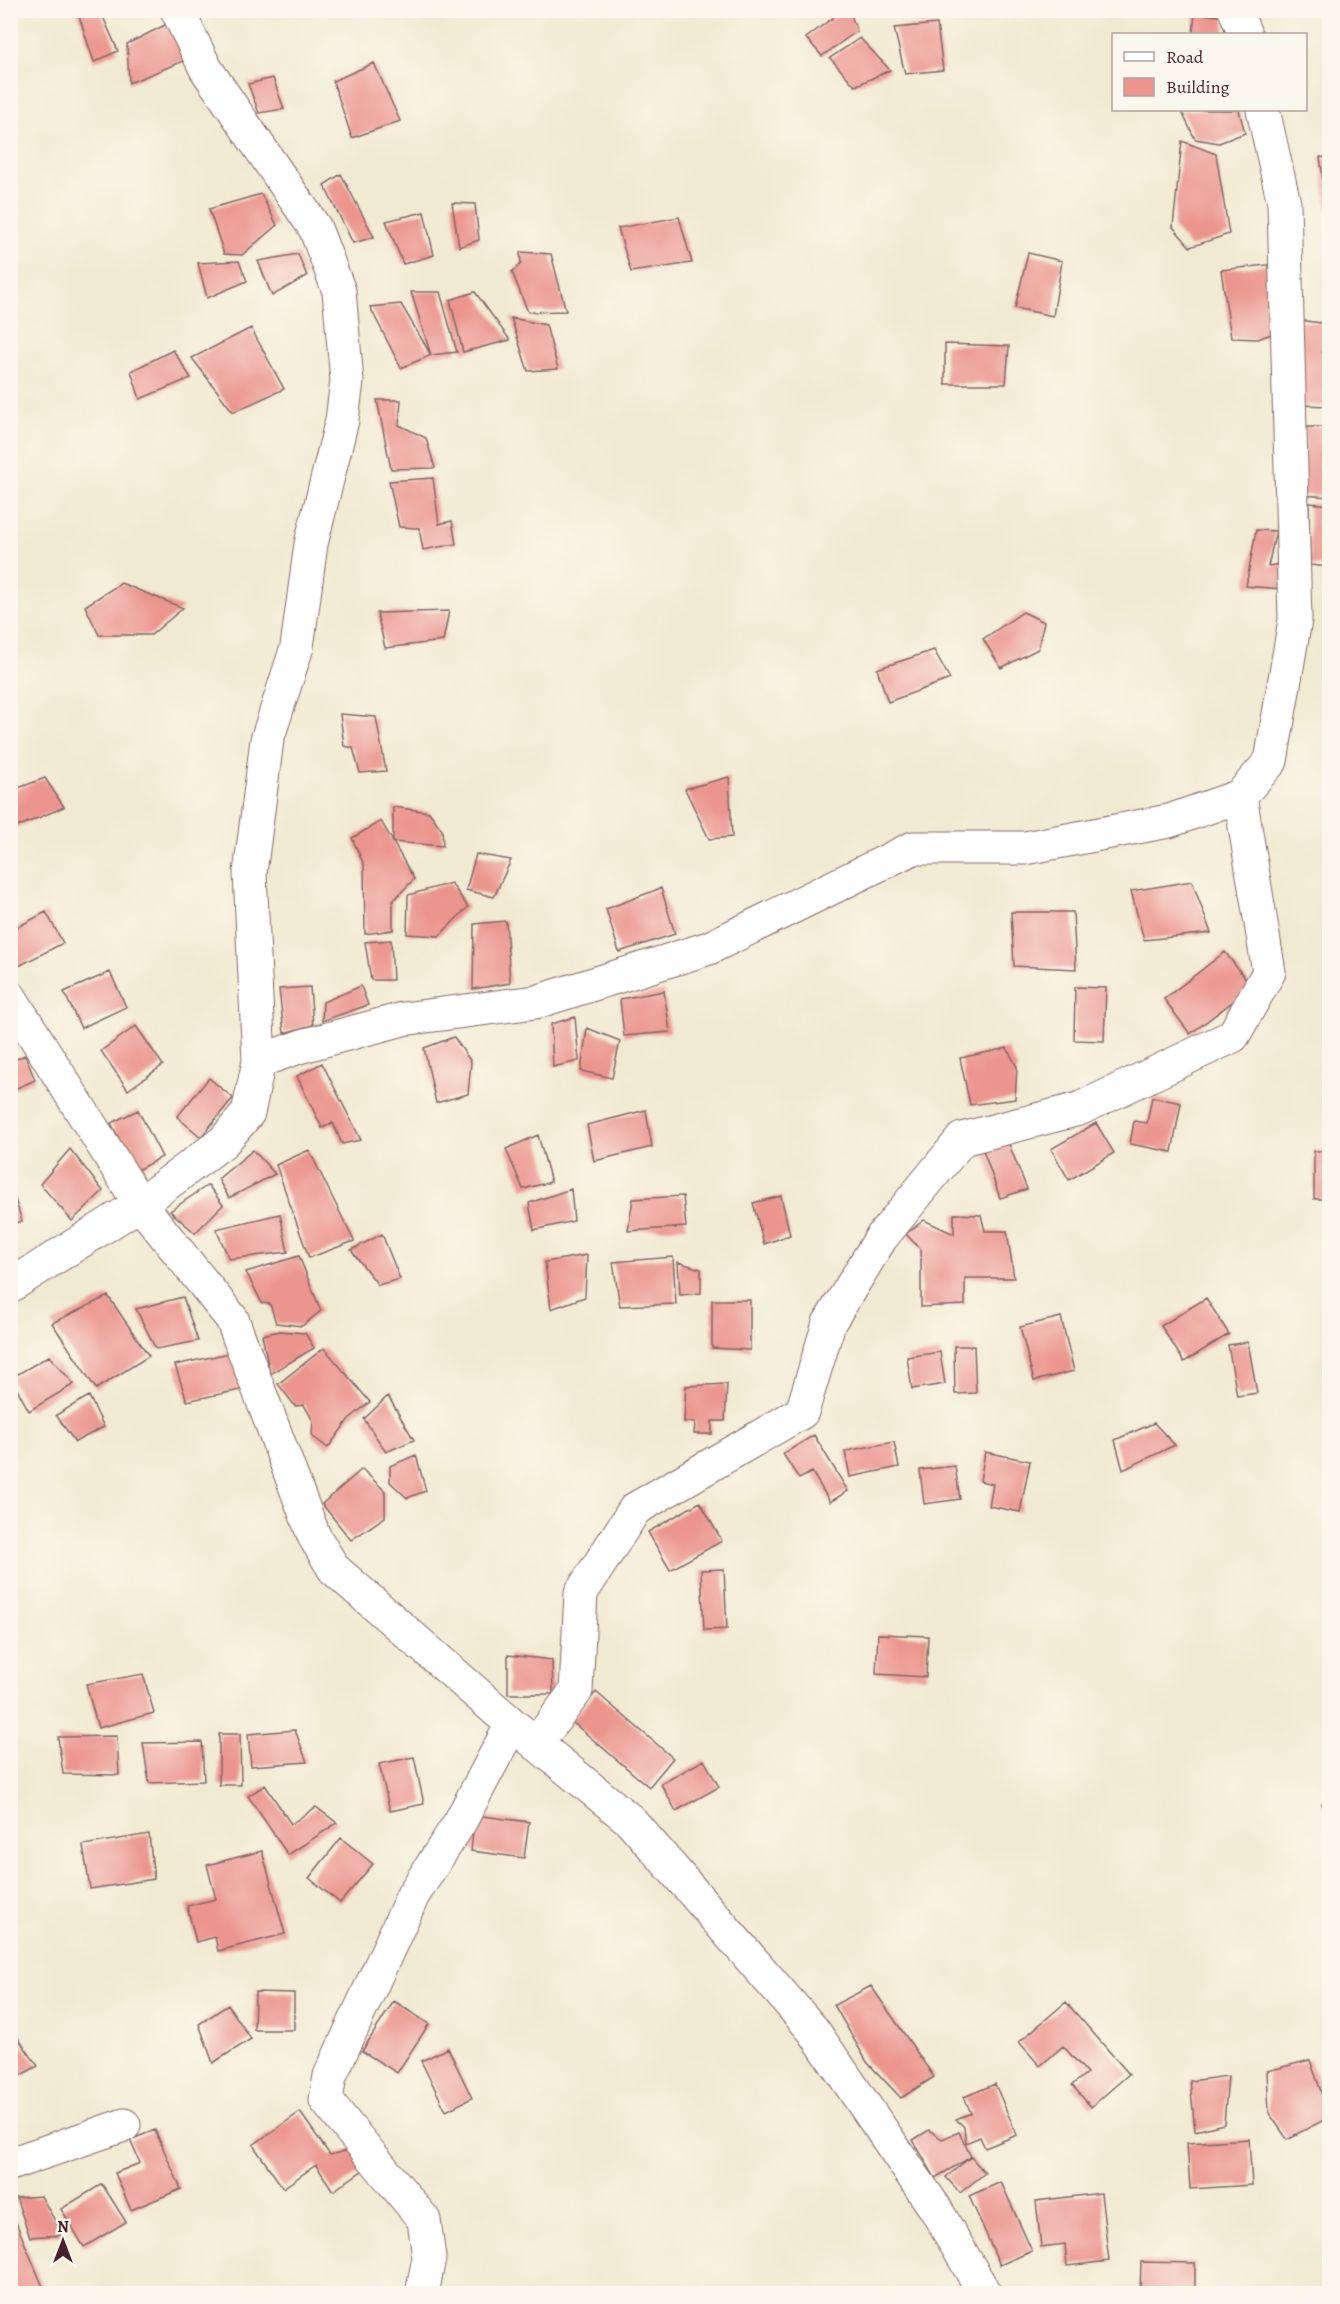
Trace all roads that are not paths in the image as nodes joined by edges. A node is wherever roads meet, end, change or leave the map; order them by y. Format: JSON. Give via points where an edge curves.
{"nodes":[{"id":1,"x":177,"y":10,"type":"edge"},
{"id":2,"x":1235,"y":10,"type":"edge"},
{"id":3,"x":1245,"y":33,"type":"edge"},
{"id":4,"x":1263,"y":111,"type":"edge"},
{"id":5,"x":1240,"y":796,"type":"junction"},
{"id":6,"x":10,"y":997,"type":"edge"},
{"id":7,"x":259,"y":1061,"type":"junction"},
{"id":8,"x":140,"y":1204,"type":"junction"},
{"id":9,"x":10,"y":1286,"type":"edge"},
{"id":10,"x":524,"y":1734,"type":"junction"},
{"id":11,"x":124,"y":2125,"type":"dead end"},
{"id":12,"x":10,"y":2164,"type":"edge"},
{"id":13,"x":422,"y":2294,"type":"edge"},
{"id":14,"x":985,"y":2294,"type":"edge"}],
"edges":[{"from":1,"to":7,"type":"street","via":[[206,69],[315,228],[339,291],[346,381],[342,420],[311,543],[297,647],[267,740],[251,862]]},
{"from":2,"to":3,"type":"street"},
{"from":4,"to":5,"type":"street","via":[[1284,203],[1295,620],[1271,761]]},
{"from":5,"to":7,"type":"street","via":[[1168,821],[1024,848],[912,848],[709,948],[536,1002],[403,1019]]},
{"from":5,"to":10,"type":"street","via":[[1269,972],[1233,1035],[1079,1110],[962,1139],[881,1238],[829,1323],[802,1412],[635,1509],[581,1593],[576,1691]]},
{"from":6,"to":8,"type":"street"},
{"from":7,"to":8,"type":"street","via":[[248,1113],[223,1142]]},
{"from":8,"to":9,"type":"street"},
{"from":8,"to":10,"type":"street","via":[[232,1319],[314,1536],[334,1569]]},
{"from":10,"to":13,"type":"street","via":[[413,1895],[330,2076],[326,2100],[424,2220],[429,2258]]},
{"from":10,"to":14,"type":"street","via":[[631,1821],[813,2030],[935,2208]]},
{"from":11,"to":12,"type":"street"}]}
